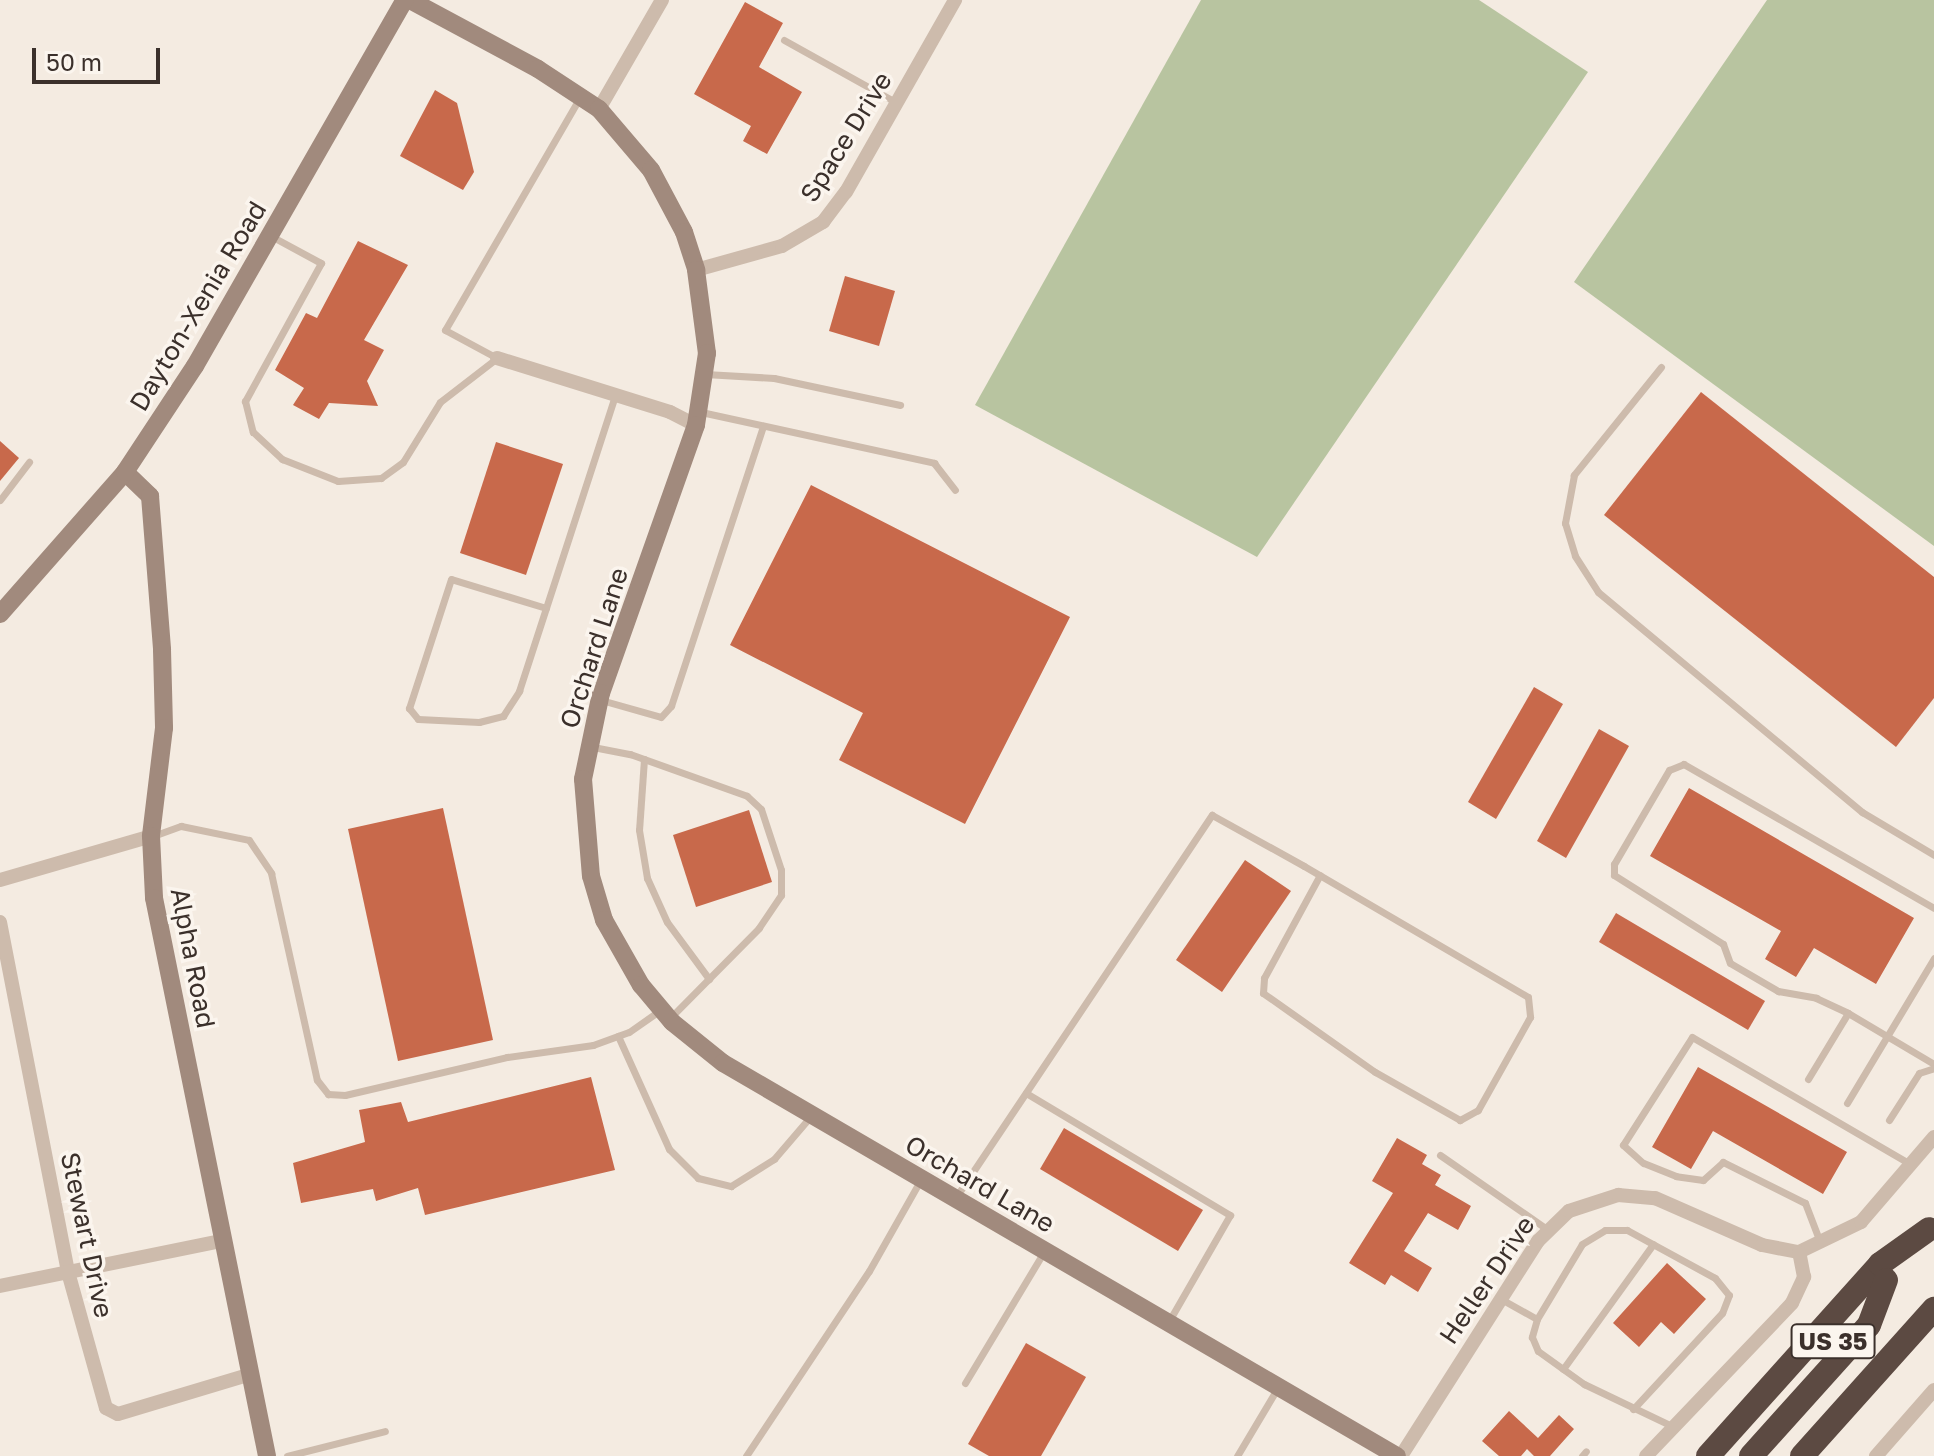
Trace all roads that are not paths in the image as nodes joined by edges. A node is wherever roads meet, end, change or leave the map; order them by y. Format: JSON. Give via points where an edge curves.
{"nodes":[{"id":1,"x":408,"y":0,"type":"edge"},
{"id":2,"x":662,"y":0,"type":"edge"},
{"id":3,"x":955,"y":0,"type":"edge"},
{"id":4,"x":784,"y":40,"type":"dead end"},
{"id":5,"x":581,"y":97,"type":"junction"},
{"id":6,"x":897,"y":103,"type":"junction"},
{"id":7,"x":599,"y":109,"type":"junction"},
{"id":8,"x":271,"y":236,"type":"junction"},
{"id":9,"x":696,"y":270,"type":"junction"},
{"id":10,"x":497,"y":358,"type":"junction"},
{"id":11,"x":1661,"y":367,"type":"dead end"},
{"id":12,"x":705,"y":374,"type":"junction"},
{"id":13,"x":615,"y":395,"type":"junction"},
{"id":14,"x":900,"y":405,"type":"dead end"},
{"id":15,"x":698,"y":418,"type":"junction"},
{"id":16,"x":763,"y":426,"type":"junction"},
{"id":17,"x":29,"y":462,"type":"dead end"},
{"id":18,"x":125,"y":472,"type":"junction"},
{"id":19,"x":955,"y":490,"type":"dead end"},
{"id":20,"x":0,"y":500,"type":"edge"},
{"id":21,"x":546,"y":608,"type":"junction"},
{"id":22,"x":0,"y":614,"type":"edge"},
{"id":23,"x":599,"y":700,"type":"junction"},
{"id":24,"x":588,"y":746,"type":"junction"},
{"id":25,"x":644,"y":759,"type":"junction"},
{"id":26,"x":151,"y":836,"type":"junction"},
{"id":27,"x":1934,"y":855,"type":"edge"},
{"id":28,"x":1320,"y":875,"type":"junction"},
{"id":29,"x":0,"y":880,"type":"edge"},
{"id":30,"x":1934,"y":908,"type":"edge"},
{"id":31,"x":0,"y":922,"type":"edge"},
{"id":32,"x":1934,"y":958,"type":"edge"},
{"id":33,"x":709,"y":979,"type":"junction"},
{"id":34,"x":1848,"y":1013,"type":"junction"},
{"id":35,"x":665,"y":1014,"type":"junction"},
{"id":36,"x":618,"y":1036,"type":"junction"},
{"id":37,"x":1889,"y":1038,"type":"junction"},
{"id":38,"x":1934,"y":1066,"type":"edge"},
{"id":39,"x":1808,"y":1079,"type":"dead end"},
{"id":40,"x":1026,"y":1093,"type":"junction"},
{"id":41,"x":1847,"y":1103,"type":"dead end"},
{"id":42,"x":811,"y":1116,"type":"junction"},
{"id":43,"x":1889,"y":1120,"type":"dead end"},
{"id":44,"x":1934,"y":1137,"type":"edge"},
{"id":45,"x":1440,"y":1155,"type":"dead end"},
{"id":46,"x":1912,"y":1165,"type":"junction"},
{"id":47,"x":921,"y":1179,"type":"junction"},
{"id":48,"x":955,"y":1199,"type":"junction"},
{"id":49,"x":1931,"y":1226,"type":"edge"},
{"id":50,"x":1547,"y":1229,"type":"junction"},
{"id":51,"x":221,"y":1241,"type":"junction"},
{"id":52,"x":1653,"y":1244,"type":"junction"},
{"id":53,"x":1821,"y":1245,"type":"junction"},
{"id":54,"x":1044,"y":1251,"type":"junction"},
{"id":55,"x":1799,"y":1252,"type":"junction"},
{"id":56,"x":68,"y":1272,"type":"junction"},
{"id":57,"x":1886,"y":1280,"type":"junction"},
{"id":58,"x":0,"y":1286,"type":"edge"},
{"id":59,"x":1501,"y":1299,"type":"junction"},
{"id":60,"x":1934,"y":1309,"type":"edge"},
{"id":61,"x":1537,"y":1319,"type":"junction"},
{"id":62,"x":1168,"y":1323,"type":"junction"},
{"id":63,"x":1563,"y":1369,"type":"junction"},
{"id":64,"x":248,"y":1375,"type":"junction"},
{"id":65,"x":965,"y":1383,"type":"dead end"},
{"id":66,"x":1277,"y":1388,"type":"junction"},
{"id":67,"x":1934,"y":1390,"type":"edge"},
{"id":68,"x":1633,"y":1409,"type":"junction"},
{"id":69,"x":1674,"y":1427,"type":"junction"},
{"id":70,"x":385,"y":1431,"type":"dead end"},
{"id":71,"x":1880,"y":1455,"type":"edge"},
{"id":72,"x":267,"y":1456,"type":"edge"},
{"id":73,"x":287,"y":1456,"type":"edge"},
{"id":74,"x":746,"y":1456,"type":"edge"},
{"id":75,"x":1237,"y":1456,"type":"edge"},
{"id":76,"x":1399,"y":1456,"type":"edge"},
{"id":77,"x":1646,"y":1456,"type":"edge"},
{"id":78,"x":1708,"y":1456,"type":"edge"},
{"id":79,"x":1730,"y":1456,"type":"edge"},
{"id":80,"x":1751,"y":1456,"type":"edge"},
{"id":81,"x":1802,"y":1456,"type":"edge"}],
"edges":[{"from":1,"to":5,"type":"main road","name":"Orchard Lane"},
{"from":1,"to":8,"type":"main road","name":"Dayton-Xenia Road"},
{"from":2,"to":7,"type":"street"},
{"from":3,"to":6,"type":"street","name":"Space Drive"},
{"from":4,"to":6,"type":"lane"},
{"from":5,"to":7,"type":"main road","name":"Orchard Lane"},
{"from":5,"to":10,"type":"lane","via":[[445,330]]},
{"from":6,"to":9,"type":"street","name":"Space Drive","via":[[823,222],[782,246]]},
{"from":7,"to":9,"type":"main road","name":"Orchard Lane","via":[[651,170],[684,232]]},
{"from":8,"to":10,"type":"lane","via":[[321,263],[245,401],[253,432],[282,459],[338,481],[381,478],[403,462],[440,402]]},
{"from":8,"to":18,"type":"main road","name":"Dayton-Xenia Road","via":[[218,330]]},
{"from":9,"to":12,"type":"main road","name":"Orchard Lane","via":[[705,319]]},
{"from":10,"to":13,"type":"street"},
{"from":11,"to":27,"type":"lane","via":[[1574,475],[1565,523],[1575,556],[1598,592],[1862,812]]},
{"from":12,"to":14,"type":"lane","via":[[774,378]]},
{"from":12,"to":15,"type":"main road","name":"Orchard Lane"},
{"from":13,"to":15,"type":"street"},
{"from":13,"to":21,"type":"lane"},
{"from":15,"to":16,"type":"lane"},
{"from":15,"to":23,"type":"main road","name":"Orchard Lane"},
{"from":16,"to":19,"type":"lane","via":[[934,463]]},
{"from":16,"to":23,"type":"lane","via":[[671,706],[661,717]]},
{"from":17,"to":20,"type":"lane"},
{"from":18,"to":22,"type":"main road","name":"Dayton-Xenia Road"},
{"from":18,"to":26,"type":"main road","name":"Alpha Road","via":[[150,496],[162,650],[164,728]]},
{"from":21,"to":21,"type":"lane","via":[[519,691],[503,716],[479,722],[418,719],[409,708],[451,579]]},
{"from":23,"to":24,"type":"main road","name":"Orchard Lane"},
{"from":24,"to":25,"type":"lane"},
{"from":24,"to":35,"type":"main road","name":"Orchard Lane","via":[[583,828],[593,887],[615,943]]},
{"from":25,"to":33,"type":"lane","via":[[639,830],[647,878],[667,922]]},
{"from":25,"to":33,"type":"lane","via":[[747,796],[761,809],[781,870],[781,895],[759,928]]},
{"from":26,"to":29,"type":"street"},
{"from":26,"to":36,"type":"lane","via":[[181,826],[249,840],[271,873],[317,1080],[328,1094],[345,1095]]},
{"from":26,"to":51,"type":"main road","name":"Alpha Road","via":[[154,898]]},
{"from":28,"to":28,"type":"lane","via":[[1528,997],[1530,1017],[1478,1110],[1460,1120],[1375,1072],[1263,993],[1264,978]]},
{"from":28,"to":40,"type":"lane","via":[[1212,815]]},
{"from":30,"to":34,"type":"lane","via":[[1694,767],[1684,764],[1669,770],[1614,864],[1614,875],[1723,944],[1730,963],[1778,991],[1816,998]]},
{"from":31,"to":56,"type":"street","name":"Stewart Drive"},
{"from":32,"to":37,"type":"lane"},
{"from":33,"to":35,"type":"lane"},
{"from":34,"to":37,"type":"lane"},
{"from":34,"to":39,"type":"lane"},
{"from":35,"to":36,"type":"lane"},
{"from":35,"to":42,"type":"main road","name":"Orchard Lane","via":[[723,1063]]},
{"from":36,"to":42,"type":"lane","via":[[669,1149],[698,1178],[731,1186],[774,1159]]},
{"from":37,"to":38,"type":"lane"},
{"from":37,"to":41,"type":"lane"},
{"from":38,"to":43,"type":"lane","via":[[1919,1073]]},
{"from":40,"to":48,"type":"lane"},
{"from":40,"to":62,"type":"lane","via":[[1230,1215]]},
{"from":42,"to":47,"type":"main road","name":"Orchard Lane"},
{"from":44,"to":46,"type":"street","name":"Heller Drive"},
{"from":45,"to":50,"type":"lane"},
{"from":46,"to":53,"type":"street","name":"Heller Drive","via":[[1861,1222]]},
{"from":46,"to":53,"type":"lane","via":[[1692,1037],[1623,1145],[1643,1163],[1676,1176],[1703,1180],[1723,1162],[1805,1203]]},
{"from":47,"to":48,"type":"main road","name":"Orchard Lane"},
{"from":47,"to":74,"type":"lane","via":[[869,1271]]},
{"from":48,"to":54,"type":"main road","name":"Orchard Lane"},
{"from":49,"to":57,"type":"highway","number":"US 35"},
{"from":49,"to":78,"type":"highway","via":[[1880,1264]]},
{"from":50,"to":55,"type":"street","name":"Heller Drive","via":[[1582,1204],[1636,1194],[1672,1204],[1762,1245]]},
{"from":50,"to":59,"type":"street","name":"Heller Drive"},
{"from":51,"to":56,"type":"street"},
{"from":51,"to":64,"type":"main road","name":"Alpha Road"},
{"from":52,"to":61,"type":"lane","via":[[1627,1230],[1605,1230],[1582,1244]]},
{"from":52,"to":63,"type":"lane"},
{"from":52,"to":68,"type":"lane","via":[[1715,1278],[1729,1295],[1722,1313]]},
{"from":53,"to":55,"type":"street","name":"Heller Drive"},
{"from":54,"to":62,"type":"main road","name":"Orchard Lane"},
{"from":54,"to":65,"type":"lane"},
{"from":55,"to":69,"type":"street","via":[[1804,1277],[1800,1292]]},
{"from":56,"to":58,"type":"street"},
{"from":56,"to":64,"type":"street","name":"Stewart Drive","via":[[106,1408],[118,1414]]},
{"from":57,"to":79,"type":"highway","number":"US 35"},
{"from":57,"to":80,"type":"highway","via":[[1869,1325]]},
{"from":59,"to":61,"type":"lane"},
{"from":59,"to":76,"type":"street","name":"Heller Drive"},
{"from":60,"to":81,"type":"highway","number":"US 35"},
{"from":61,"to":63,"type":"lane","via":[[1532,1337],[1538,1351]]},
{"from":62,"to":66,"type":"main road","name":"Orchard Lane"},
{"from":63,"to":68,"type":"lane"},
{"from":64,"to":72,"type":"main road","name":"Alpha Road"},
{"from":66,"to":75,"type":"lane"},
{"from":66,"to":76,"type":"main road","name":"Orchard Lane"},
{"from":67,"to":71,"type":"street"},
{"from":68,"to":69,"type":"lane"},
{"from":69,"to":77,"type":"street"},
{"from":70,"to":73,"type":"lane"}]}
